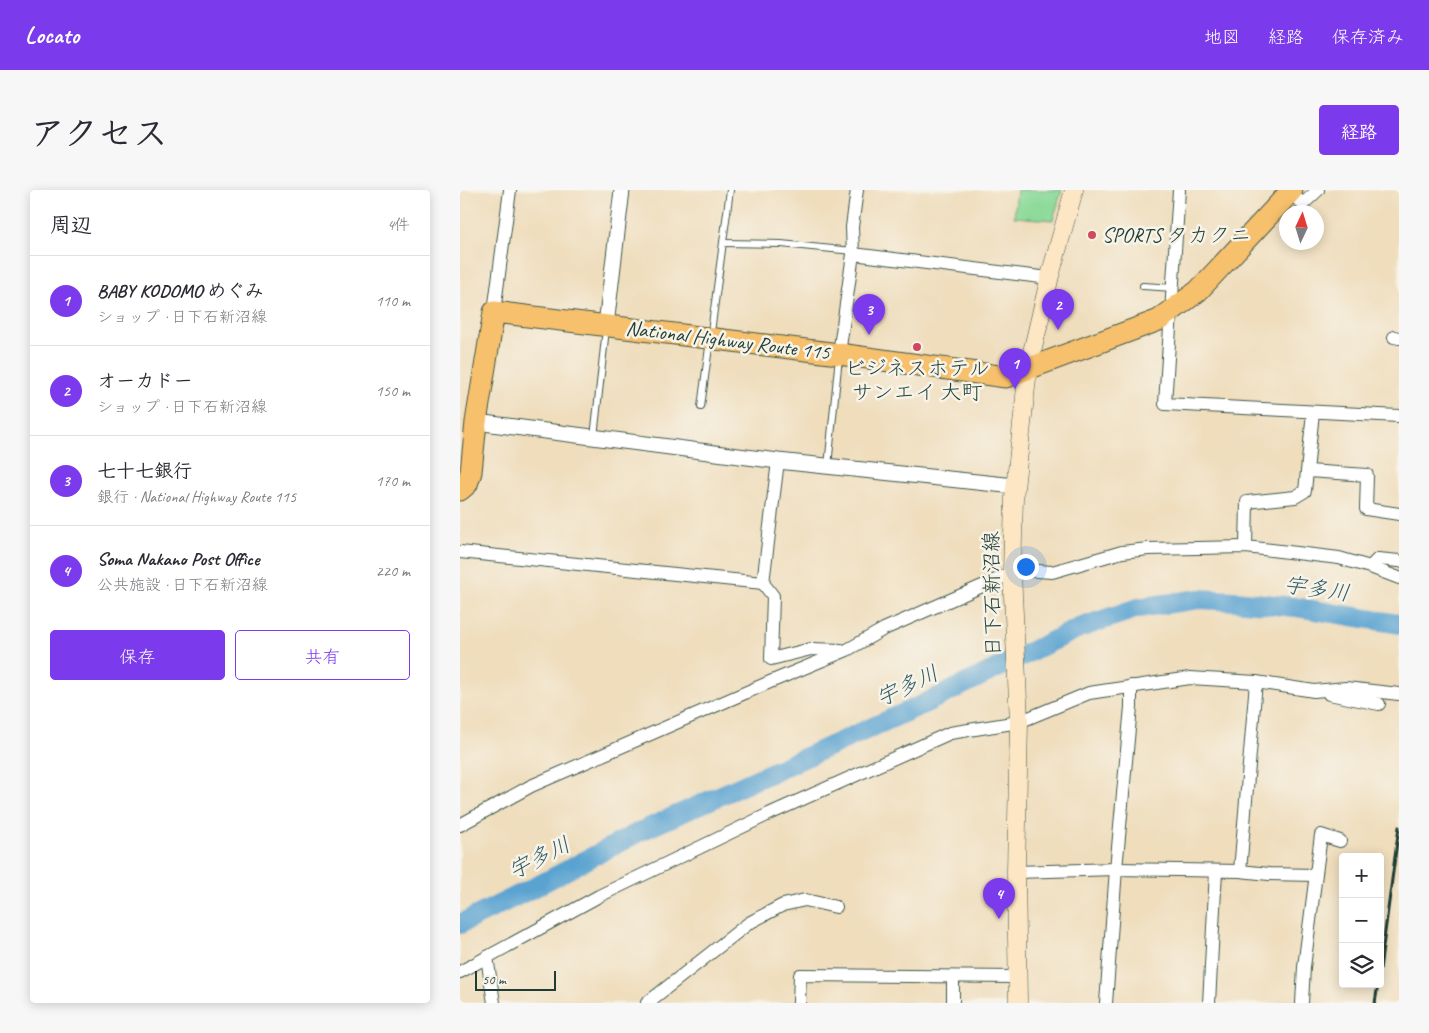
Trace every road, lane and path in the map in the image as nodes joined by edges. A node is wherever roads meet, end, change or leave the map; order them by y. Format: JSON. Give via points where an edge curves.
{"nodes":[{"id":1,"x":510,"y":190,"type":"edge"},
{"id":2,"x":622,"y":190,"type":"edge"},
{"id":3,"x":730,"y":190,"type":"edge"},
{"id":4,"x":857,"y":190,"type":"edge"},
{"id":5,"x":1074,"y":190,"type":"edge"},
{"id":6,"x":1179,"y":190,"type":"edge"},
{"id":7,"x":1318,"y":190,"type":"edge"},
{"id":8,"x":1294,"y":193,"type":"edge"},
{"id":9,"x":722,"y":243,"type":"junction"},
{"id":10,"x":853,"y":252,"type":"junction"},
{"id":11,"x":1049,"y":278,"type":"junction"},
{"id":12,"x":1143,"y":286,"type":"dead end"},
{"id":13,"x":1174,"y":288,"type":"junction"},
{"id":14,"x":1171,"y":310,"type":"junction"},
{"id":15,"x":494,"y":312,"type":"junction"},
{"id":16,"x":606,"y":325,"type":"junction"},
{"id":17,"x":710,"y":338,"type":"junction"},
{"id":18,"x":839,"y":354,"type":"junction"},
{"id":19,"x":1028,"y":369,"type":"junction"},
{"id":20,"x":700,"y":407,"type":"dead end"},
{"id":21,"x":1313,"y":412,"type":"junction"},
{"id":22,"x":1399,"y":416,"type":"edge"},
{"id":23,"x":476,"y":422,"type":"junction"},
{"id":24,"x":594,"y":437,"type":"junction"},
{"id":25,"x":778,"y":461,"type":"junction"},
{"id":26,"x":828,"y":466,"type":"junction"},
{"id":27,"x":1308,"y":471,"type":"junction"},
{"id":28,"x":1015,"y":486,"type":"junction"},
{"id":29,"x":460,"y":490,"type":"edge"},
{"id":30,"x":1399,"y":514,"type":"edge"},
{"id":31,"x":1246,"y":547,"type":"junction"},
{"id":32,"x":460,"y":552,"type":"edge"},
{"id":33,"x":1399,"y":561,"type":"edge"},
{"id":34,"x":1370,"y":567,"type":"junction"},
{"id":35,"x":1012,"y":576,"type":"junction"},
{"id":36,"x":1399,"y":578,"type":"edge"},
{"id":37,"x":763,"y":583,"type":"junction"},
{"id":38,"x":847,"y":650,"type":"junction"},
{"id":39,"x":1256,"y":682,"type":"junction"},
{"id":40,"x":1131,"y":686,"type":"junction"},
{"id":41,"x":1314,"y":691,"type":"junction"},
{"id":42,"x":1399,"y":694,"type":"edge"},
{"id":43,"x":1378,"y":704,"type":"dead end"},
{"id":44,"x":1019,"y":714,"type":"junction"},
{"id":45,"x":460,"y":825,"type":"edge"},
{"id":46,"x":1340,"y":841,"type":"dead end"},
{"id":47,"x":1116,"y":870,"type":"junction"},
{"id":48,"x":1240,"y":871,"type":"junction"},
{"id":49,"x":1016,"y":872,"type":"junction"},
{"id":50,"x":1216,"y":872,"type":"junction"},
{"id":51,"x":1315,"y":875,"type":"junction"},
{"id":52,"x":836,"y":907,"type":"dead end"},
{"id":53,"x":487,"y":957,"type":"junction"},
{"id":54,"x":460,"y":972,"type":"edge"},
{"id":55,"x":1018,"y":977,"type":"junction"},
{"id":56,"x":953,"y":978,"type":"junction"},
{"id":57,"x":494,"y":1003,"type":"edge"},
{"id":58,"x":647,"y":1003,"type":"edge"},
{"id":59,"x":799,"y":1003,"type":"edge"},
{"id":60,"x":953,"y":1003,"type":"edge"},
{"id":61,"x":1018,"y":1003,"type":"edge"},
{"id":62,"x":1106,"y":1003,"type":"edge"},
{"id":63,"x":1209,"y":1003,"type":"edge"},
{"id":64,"x":1302,"y":1003,"type":"edge"}],
"edges":[{"from":1,"to":15,"type":"street"},
{"from":2,"to":16,"type":"street"},
{"from":3,"to":9,"type":"lane"},
{"from":4,"to":10,"type":"street","via":[[852,227]]},
{"from":5,"to":11,"type":"main road","name":"日下石新沼線"},
{"from":6,"to":13,"type":"street"},
{"from":7,"to":8,"type":"street","via":[[1303,204]]},
{"from":8,"to":14,"type":"highway","name":"National Highway Route 115","via":[[1198,291]]},
{"from":9,"to":10,"type":"lane","via":[[781,244]]},
{"from":9,"to":17,"type":"lane"},
{"from":10,"to":11,"type":"street"},
{"from":10,"to":18,"type":"street"},
{"from":11,"to":19,"type":"main road","name":"日下石新沼線"},
{"from":12,"to":13,"type":"lane"},
{"from":13,"to":14,"type":"street"},
{"from":14,"to":19,"type":"highway","name":"National Highway Route 115","via":[[1159,320]]},
{"from":14,"to":21,"type":"street","via":[[1166,404]]},
{"from":15,"to":16,"type":"highway","name":"National Highway Route 115"},
{"from":15,"to":23,"type":"highway"},
{"from":16,"to":17,"type":"highway","name":"National Highway Route 115"},
{"from":16,"to":24,"type":"lane"},
{"from":17,"to":18,"type":"highway","name":"National Highway Route 115"},
{"from":17,"to":20,"type":"lane"},
{"from":18,"to":19,"type":"highway","name":"National Highway Route 115","via":[[1006,377]]},
{"from":18,"to":26,"type":"lane"},
{"from":19,"to":28,"type":"main road","name":"日下石新沼線"},
{"from":21,"to":22,"type":"street"},
{"from":21,"to":27,"type":"street"},
{"from":23,"to":24,"type":"street"},
{"from":23,"to":29,"type":"highway","via":[[471,472],[467,484]]},
{"from":24,"to":25,"type":"street"},
{"from":25,"to":26,"type":"street"},
{"from":25,"to":37,"type":"street"},
{"from":26,"to":28,"type":"street"},
{"from":27,"to":30,"type":"street","via":[[1367,475],[1366,509]]},
{"from":27,"to":31,"type":"street","via":[[1305,491],[1295,497],[1247,502]]},
{"from":28,"to":35,"type":"main road","name":"日下石新沼線"},
{"from":31,"to":34,"type":"street","via":[[1339,558]]},
{"from":31,"to":35,"type":"street","via":[[1122,552],[1052,572],[1023,570]]},
{"from":32,"to":37,"type":"street"},
{"from":33,"to":34,"type":"street","via":[[1378,559]]},
{"from":34,"to":36,"type":"street"},
{"from":35,"to":38,"type":"street","via":[[884,628]]},
{"from":35,"to":44,"type":"main road","name":"日下石新沼線"},
{"from":37,"to":38,"type":"street","via":[[773,596],[771,659],[811,649]]},
{"from":38,"to":45,"type":"street","via":[[540,783]]},
{"from":39,"to":40,"type":"street","via":[[1190,678]]},
{"from":39,"to":41,"type":"street"},
{"from":39,"to":48,"type":"street"},
{"from":40,"to":44,"type":"street","via":[[1089,693]]},
{"from":40,"to":47,"type":"street"},
{"from":41,"to":42,"type":"street","via":[[1346,688]]},
{"from":41,"to":43,"type":"street"},
{"from":44,"to":49,"type":"main road","name":"日下石新沼線"},
{"from":44,"to":53,"type":"street","via":[[950,733],[769,814],[626,883]]},
{"from":46,"to":51,"type":"street","via":[[1321,835]]},
{"from":47,"to":49,"type":"street"},
{"from":47,"to":50,"type":"street"},
{"from":47,"to":62,"type":"street"},
{"from":48,"to":50,"type":"street"},
{"from":48,"to":51,"type":"street"},
{"from":49,"to":55,"type":"main road","name":"日下石新沼線"},
{"from":50,"to":63,"type":"street"},
{"from":51,"to":64,"type":"street"},
{"from":52,"to":58,"type":"street","via":[[805,900],[782,905],[749,923]]},
{"from":53,"to":54,"type":"street"},
{"from":53,"to":57,"type":"street"},
{"from":55,"to":56,"type":"street"},
{"from":55,"to":61,"type":"main road","name":"日下石新沼線"},
{"from":56,"to":59,"type":"street","via":[[800,975]]},
{"from":56,"to":60,"type":"street"}]}
